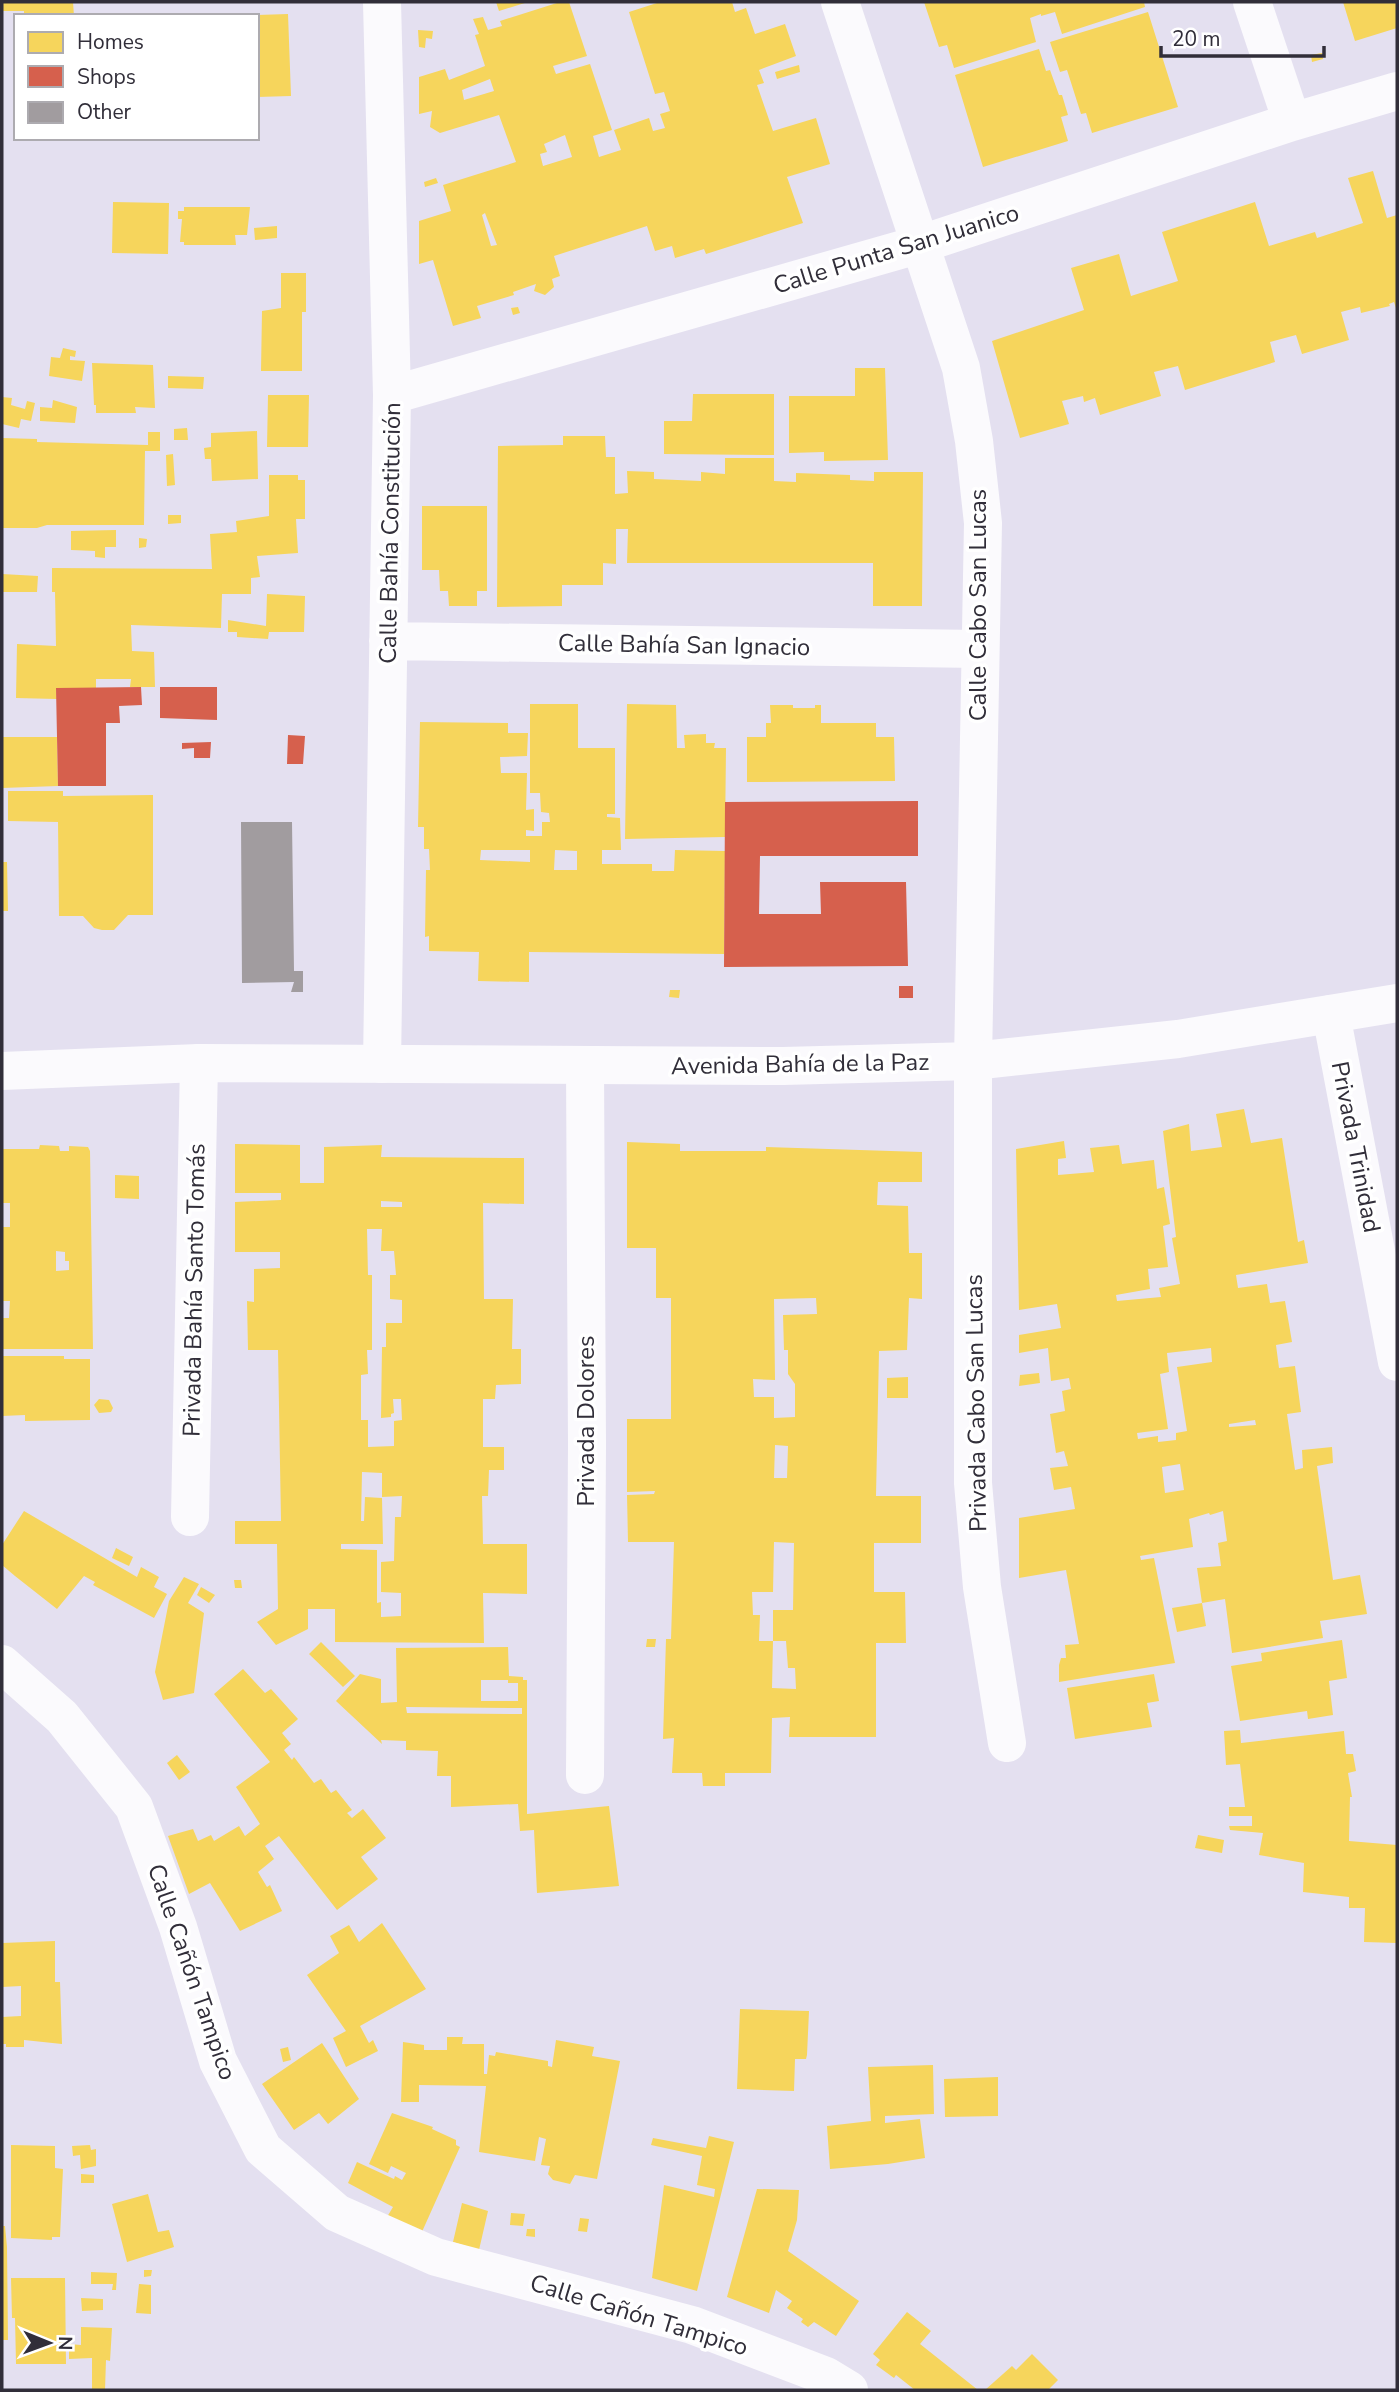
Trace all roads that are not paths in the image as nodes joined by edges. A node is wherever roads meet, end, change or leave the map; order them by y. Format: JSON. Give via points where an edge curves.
{"nodes":[{"id":1,"x":382,"y":2,"type":"edge"},
{"id":2,"x":840,"y":2,"type":"edge"},
{"id":3,"x":1252,"y":2,"type":"edge"},
{"id":4,"x":1397,"y":91,"type":"edge"},
{"id":5,"x":1292,"y":122,"type":"junction"},
{"id":6,"x":921,"y":244,"type":"junction"},
{"id":7,"x":392,"y":395,"type":"junction"},
{"id":8,"x":388,"y":641,"type":"junction"},
{"id":9,"x":980,"y":649,"type":"junction"},
{"id":10,"x":1397,"y":1003,"type":"edge"},
{"id":11,"x":1331,"y":1014,"type":"junction"},
{"id":12,"x":973,"y":1061,"type":"junction"},
{"id":13,"x":199,"y":1063,"type":"junction"},
{"id":14,"x":382,"y":1064,"type":"junction"},
{"id":15,"x":585,"y":1066,"type":"junction"},
{"id":16,"x":2,"y":1071,"type":"edge"},
{"id":17,"x":1397,"y":1362,"type":"edge"},
{"id":18,"x":190,"y":1517,"type":"dead end"},
{"id":19,"x":2,"y":1664,"type":"edge"},
{"id":20,"x":1007,"y":1743,"type":"dead end"},
{"id":21,"x":584,"y":1775,"type":"dead end"},
{"id":22,"x":849,"y":2390,"type":"edge"}],
"edges":[{"from":1,"to":7,"type":"street","name":"Calle Bahía Constitución"},
{"from":2,"to":6,"type":"street","name":"Calle Cabo San Lucas"},
{"from":3,"to":5,"type":"street"},
{"from":4,"to":5,"type":"street","name":"Calle Punta San Juanico"},
{"from":5,"to":6,"type":"street","name":"Calle Punta San Juanico"},
{"from":6,"to":7,"type":"street","name":"Calle Punta San Juanico"},
{"from":6,"to":9,"type":"street","name":"Calle Cabo San Lucas","via":[[961,368],[974,441],[983,523]]},
{"from":7,"to":8,"type":"street","name":"Calle Bahía Constitución"},
{"from":8,"to":9,"type":"street","name":"Calle Bahía San Ignacio"},
{"from":8,"to":14,"type":"street","name":"Calle Bahía Constitución"},
{"from":9,"to":12,"type":"street","name":"Calle Cabo San Lucas"},
{"from":10,"to":11,"type":"street","name":"Avenida Bahía de la Paz"},
{"from":11,"to":12,"type":"street","name":"Avenida Bahía de la Paz","via":[[1178,1039]]},
{"from":11,"to":17,"type":"street","name":"Privada Trinidad"},
{"from":12,"to":15,"type":"street","name":"Avenida Bahía de la Paz"},
{"from":12,"to":20,"type":"street","name":"Privada Cabo San Lucas","via":[[973,1483],[982,1587]]},
{"from":13,"to":14,"type":"street","name":"Avenida Bahía de la Paz"},
{"from":13,"to":16,"type":"street","name":"Avenida Bahía de la Paz"},
{"from":13,"to":18,"type":"street","name":"Privada Bahía Santo Tomás"},
{"from":14,"to":15,"type":"street","name":"Avenida Bahía de la Paz"},
{"from":15,"to":21,"type":"street","name":"Privada Dolores"},
{"from":19,"to":22,"type":"street","name":"Calle Cañón Tampico","via":[[62,1717],[134,1807],[178,1927],[218,2061],[263,2149],[337,2213],[436,2257],[692,2325],[826,2376]]}]}
